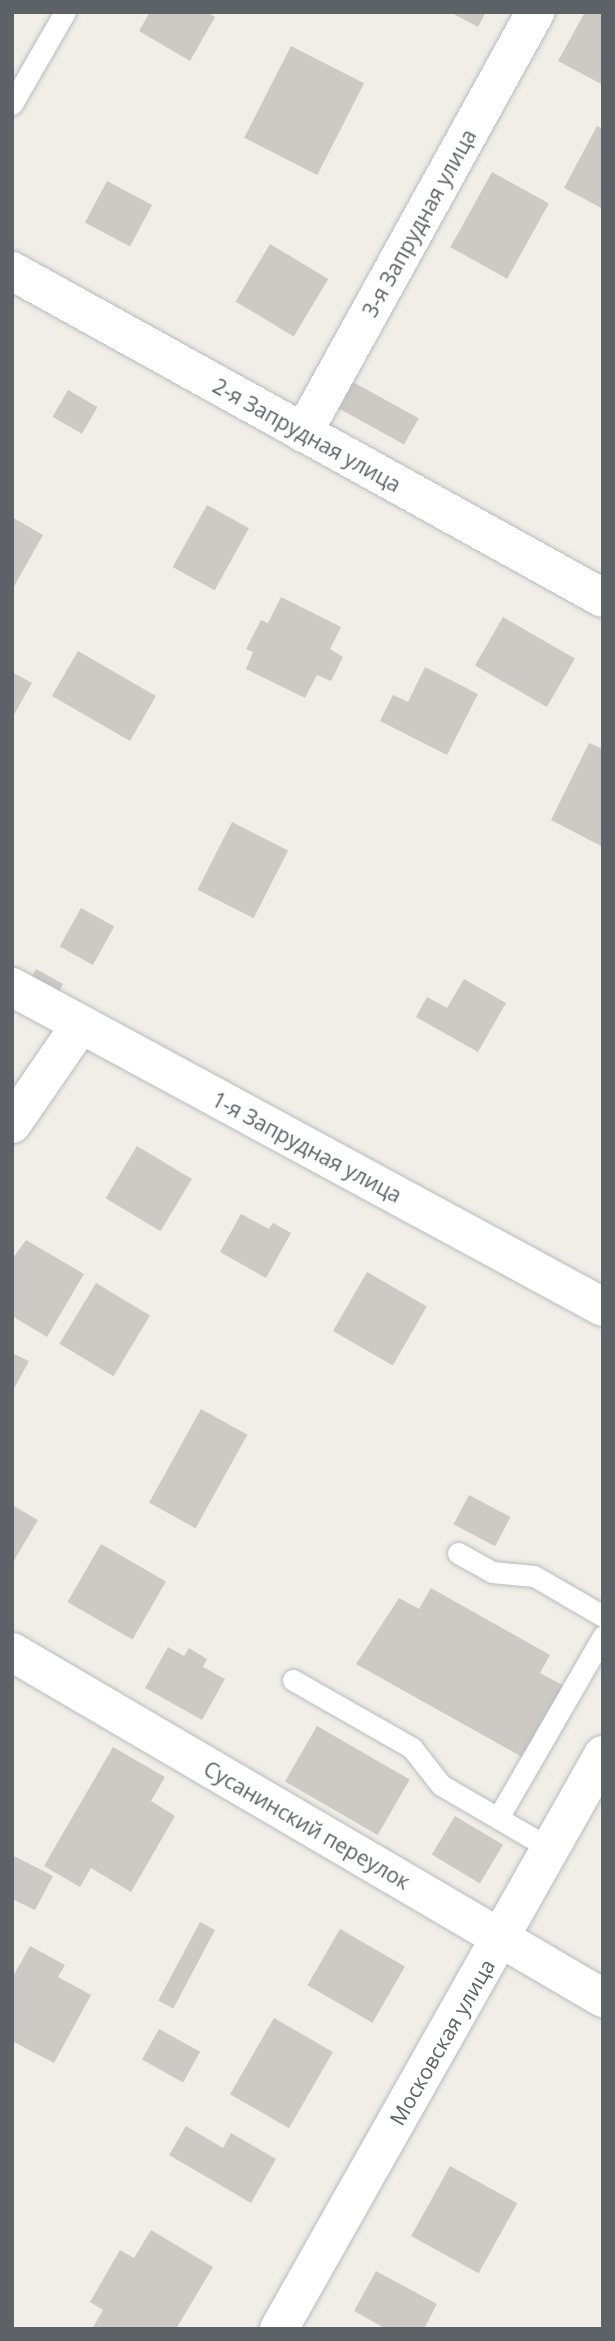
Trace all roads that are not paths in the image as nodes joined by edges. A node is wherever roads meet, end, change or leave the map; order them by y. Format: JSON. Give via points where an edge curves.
{"nodes":[{"id":1,"x":65,"y":12,"type":"edge"},
{"id":2,"x":535,"y":12,"type":"edge"},
{"id":3,"x":12,"y":104,"type":"edge"},
{"id":4,"x":12,"y":271,"type":"edge"},
{"id":5,"x":303,"y":433,"type":"junction"},
{"id":6,"x":603,"y":598,"type":"edge"},
{"id":7,"x":12,"y":987,"type":"edge"},
{"id":8,"x":81,"y":1024,"type":"junction"},
{"id":9,"x":12,"y":1124,"type":"edge"},
{"id":10,"x":603,"y":1307,"type":"edge"},
{"id":11,"x":458,"y":1553,"type":"dead end"},
{"id":12,"x":603,"y":1616,"type":"edge"},
{"id":13,"x":603,"y":1636,"type":"edge"},
{"id":14,"x":12,"y":1652,"type":"edge"},
{"id":15,"x":293,"y":1680,"type":"dead end"},
{"id":16,"x":603,"y":1755,"type":"edge"},
{"id":17,"x":498,"y":1818,"type":"junction"},
{"id":18,"x":551,"y":1849,"type":"junction"},
{"id":19,"x":501,"y":1940,"type":"junction"},
{"id":20,"x":603,"y":1998,"type":"edge"},
{"id":21,"x":279,"y":2329,"type":"edge"}],
"edges":[{"from":1,"to":3,"type":"lane"},
{"from":2,"to":5,"type":"street","name":"3-я Запрудная улица"},
{"from":4,"to":5,"type":"street","name":"2-я Запрудная улица"},
{"from":5,"to":6,"type":"street","name":"2-я Запрудная улица"},
{"from":7,"to":8,"type":"street","name":"1-я Запрудная улица"},
{"from":8,"to":9,"type":"street"},
{"from":8,"to":10,"type":"street","name":"1-я Запрудная улица"},
{"from":11,"to":12,"type":"lane","via":[[492,1573],[534,1576]]},
{"from":13,"to":17,"type":"lane"},
{"from":14,"to":19,"type":"street","name":"Сусанинский переулок"},
{"from":15,"to":17,"type":"lane","via":[[412,1748],[442,1785]]},
{"from":16,"to":18,"type":"street","name":"Московская улица"},
{"from":17,"to":18,"type":"lane"},
{"from":18,"to":19,"type":"street","name":"Московская улица"},
{"from":19,"to":20,"type":"street","name":"Сусанинский переулок"},
{"from":19,"to":21,"type":"street","name":"Московская улица"}]}
